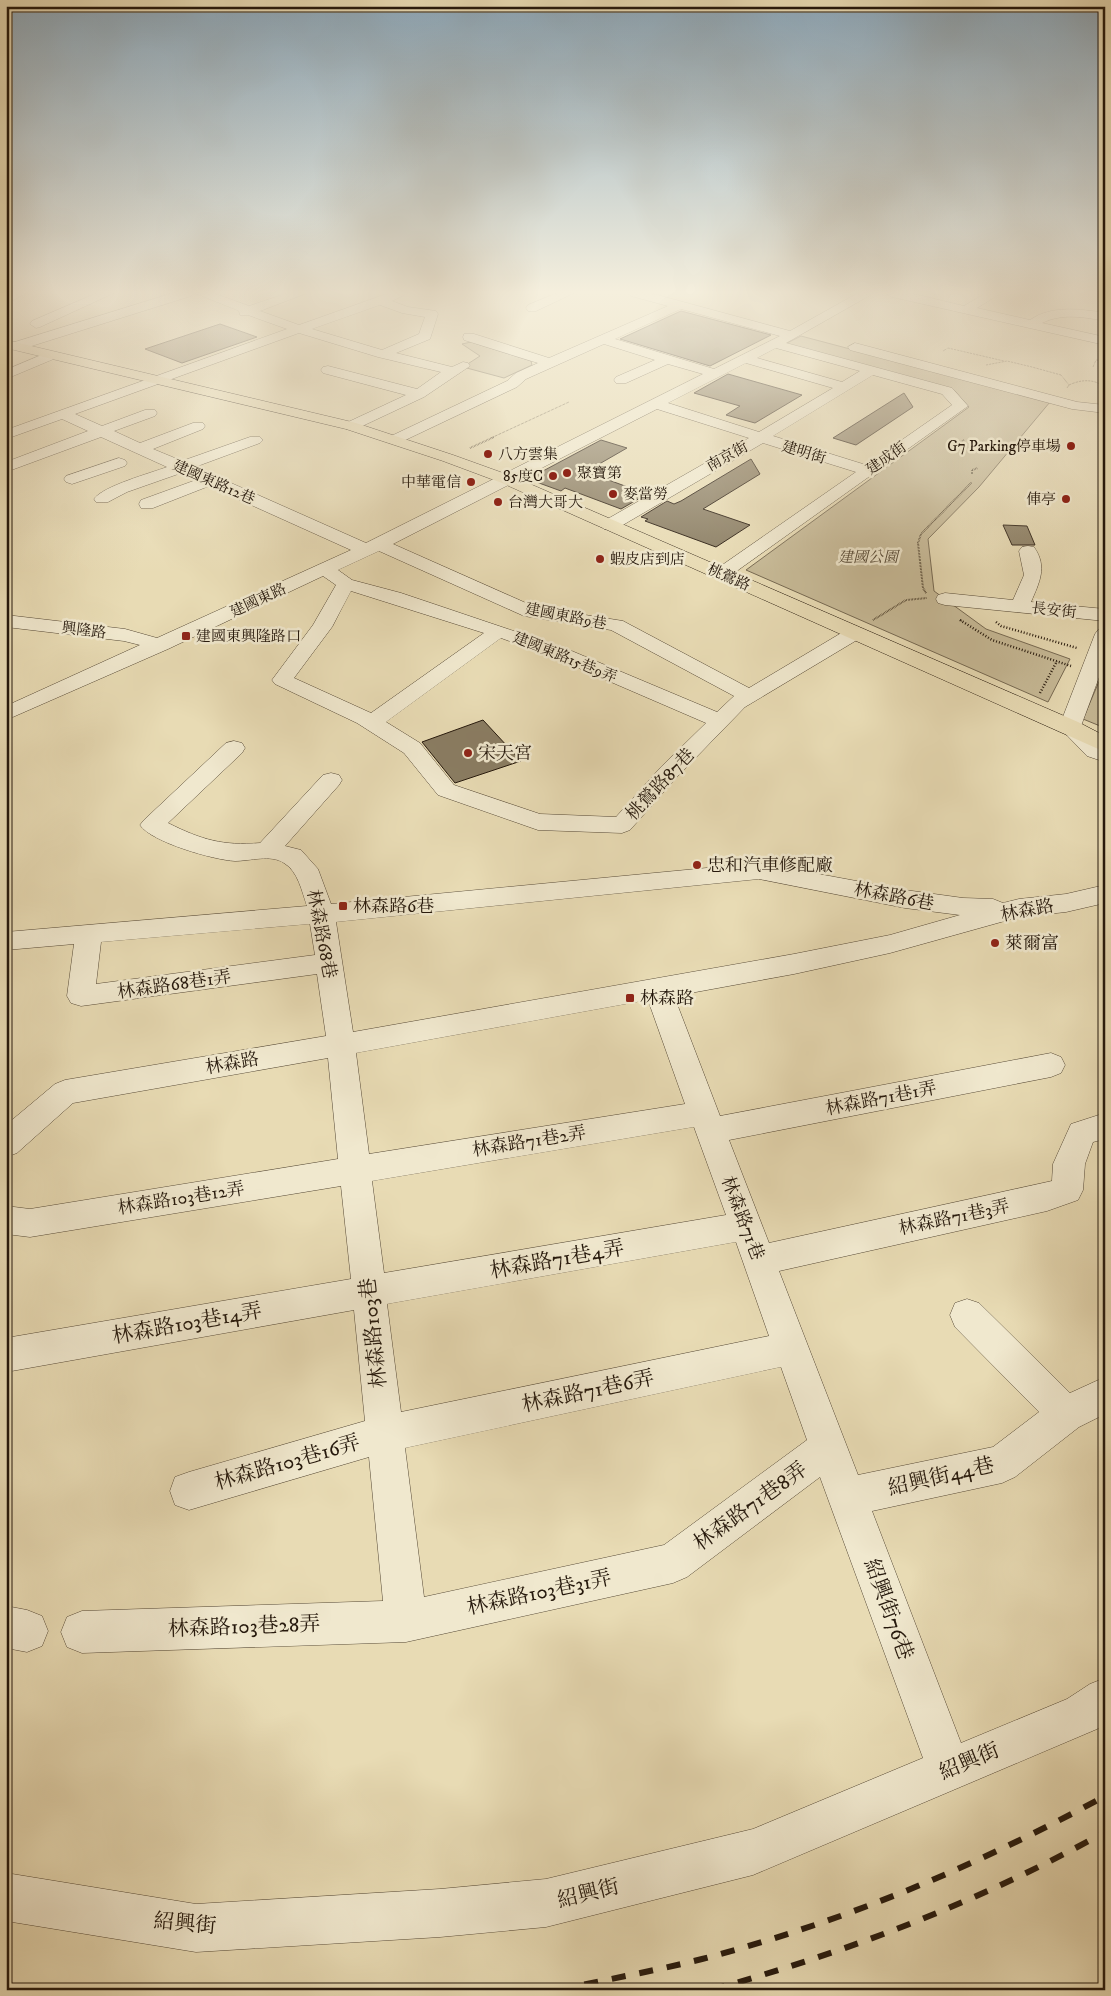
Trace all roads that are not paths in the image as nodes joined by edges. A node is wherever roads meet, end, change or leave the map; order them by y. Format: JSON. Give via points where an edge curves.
{"nodes":[{"id":1,"x":138,"y":386,"type":"edge"},
{"id":2,"x":180,"y":386,"type":"edge"},
{"id":3,"x":389,"y":386,"type":"edge"},
{"id":4,"x":430,"y":386,"type":"edge"},
{"id":5,"x":507,"y":386,"type":"edge"},
{"id":6,"x":692,"y":386,"type":"edge"},
{"id":7,"x":842,"y":386,"type":"edge"},
{"id":8,"x":928,"y":386,"type":"edge"},
{"id":9,"x":1003,"y":386,"type":"edge"},
{"id":10,"x":845,"y":387,"type":"joint"},
{"id":11,"x":419,"y":394,"type":"junction"},
{"id":12,"x":656,"y":404,"type":"junction"},
{"id":13,"x":1105,"y":409,"type":"edge"},
{"id":14,"x":150,"y":413,"type":"dead end"},
{"id":15,"x":63,"y":414,"type":"junction"},
{"id":16,"x":198,"y":426,"type":"dead end"},
{"id":17,"x":351,"y":426,"type":"junction"},
{"id":18,"x":102,"y":431,"type":"junction"},
{"id":19,"x":6,"y":435,"type":"edge"},
{"id":20,"x":760,"y":438,"type":"junction"},
{"id":21,"x":255,"y":440,"type":"dead end"},
{"id":22,"x":394,"y":440,"type":"junction"},
{"id":23,"x":140,"y":448,"type":"junction"},
{"id":24,"x":119,"y":463,"type":"dead end"},
{"id":25,"x":6,"y":467,"type":"edge"},
{"id":26,"x":183,"y":468,"type":"junction"},
{"id":27,"x":867,"y":471,"type":"junction"},
{"id":28,"x":92,"y":472,"type":"junction"},
{"id":29,"x":72,"y":479,"type":"dead end"},
{"id":30,"x":209,"y":480,"type":"junction"},
{"id":31,"x":508,"y":480,"type":"junction"},
{"id":32,"x":121,"y":489,"type":"junction"},
{"id":33,"x":102,"y":499,"type":"dead end"},
{"id":34,"x":147,"y":504,"type":"dead end"},
{"id":35,"x":610,"y":525,"type":"junction"},
{"id":36,"x":372,"y":547,"type":"junction"},
{"id":37,"x":1028,"y":551,"type":"dead end"},
{"id":38,"x":325,"y":569,"type":"junction"},
{"id":39,"x":721,"y":574,"type":"junction"},
{"id":40,"x":346,"y":584,"type":"junction"},
{"id":41,"x":945,"y":599,"type":"road end"},
{"id":42,"x":1004,"y":605,"type":"junction"},
{"id":43,"x":1105,"y":615,"type":"edge"},
{"id":44,"x":6,"y":621,"type":"edge"},
{"id":45,"x":864,"y":627,"type":"junction"},
{"id":46,"x":500,"y":631,"type":"junction"},
{"id":47,"x":1101,"y":644,"type":"edge"},
{"id":48,"x":161,"y":645,"type":"junction"},
{"id":49,"x":749,"y":696,"type":"junction"},
{"id":50,"x":6,"y":714,"type":"edge"},
{"id":51,"x":720,"y":721,"type":"junction"},
{"id":52,"x":372,"y":722,"type":"junction"},
{"id":53,"x":1070,"y":727,"type":"junction"},
{"id":54,"x":1104,"y":745,"type":"edge"},
{"id":55,"x":234,"y":748,"type":"dead end"},
{"id":56,"x":331,"y":780,"type":"dead end"},
{"id":57,"x":267,"y":851,"type":"junction"},
{"id":58,"x":1105,"y":894,"type":"edge"},
{"id":59,"x":1019,"y":908,"type":"junction"},
{"id":60,"x":322,"y":914,"type":"junction"},
{"id":61,"x":88,"y":934,"type":"junction"},
{"id":62,"x":6,"y":942,"type":"edge"},
{"id":63,"x":329,"y":964,"type":"junction"},
{"id":64,"x":657,"y":988,"type":"junction"},
{"id":65,"x":341,"y":1045,"type":"junction"},
{"id":66,"x":1051,"y":1065,"type":"dead end"},
{"id":67,"x":707,"y":1122,"type":"junction"},
{"id":68,"x":1105,"y":1126,"type":"edge"},
{"id":69,"x":6,"y":1144,"type":"edge"},
{"id":70,"x":355,"y":1169,"type":"junction"},
{"id":71,"x":6,"y":1220,"type":"edge"},
{"id":72,"x":746,"y":1226,"type":"junction"},
{"id":73,"x":759,"y":1260,"type":"junction"},
{"id":74,"x":369,"y":1292,"type":"junction"},
{"id":75,"x":967,"y":1316,"type":"dead end"},
{"id":76,"x":792,"y":1348,"type":"junction"},
{"id":77,"x":6,"y":1354,"type":"edge"},
{"id":78,"x":1105,"y":1394,"type":"edge"},
{"id":79,"x":1066,"y":1414,"type":"junction"},
{"id":80,"x":385,"y":1434,"type":"junction"},
{"id":81,"x":828,"y":1448,"type":"junction"},
{"id":82,"x":189,"y":1491,"type":"dead end"},
{"id":83,"x":847,"y":1497,"type":"junction"},
{"id":84,"x":672,"y":1563,"type":"joint"},
{"id":85,"x":406,"y":1621,"type":"junction"},
{"id":86,"x":82,"y":1632,"type":"dead end"},
{"id":87,"x":1105,"y":1699,"type":"edge"},
{"id":88,"x":949,"y":1770,"type":"junction"},
{"id":89,"x":22,"y":1900,"type":"edge"}],
"edges":[{"from":1,"to":15,"type":"street"},
{"from":2,"to":17,"type":"main road","name":"桃鶯路"},
{"from":3,"to":11,"type":"street"},
{"from":4,"to":11,"type":"street"},
{"from":5,"to":22,"type":"street"},
{"from":6,"to":12,"type":"street","name":"建國東路"},
{"from":7,"to":10,"type":"street"},
{"from":8,"to":27,"type":"street","name":"建成街","via":[[947,391],[961,406]]},
{"from":9,"to":13,"type":"street","via":[[1077,406]]},
{"from":10,"to":20,"type":"street","name":"南京街"},
{"from":11,"to":17,"type":"street"},
{"from":12,"to":20,"type":"street","name":"建明街"},
{"from":12,"to":31,"type":"street","name":"建國東路"},
{"from":14,"to":18,"type":"street"},
{"from":15,"to":18,"type":"street","name":"建國東路12巷"},
{"from":15,"to":19,"type":"street"},
{"from":16,"to":23,"type":"street"},
{"from":17,"to":22,"type":"main road","name":"桃鶯路"},
{"from":18,"to":23,"type":"street","name":"建國東路12巷"},
{"from":18,"to":25,"type":"street"},
{"from":20,"to":27,"type":"street","name":"建明街"},
{"from":20,"to":35,"type":"street","name":"南京街"},
{"from":21,"to":26,"type":"street"},
{"from":22,"to":31,"type":"main road","name":"桃鶯路"},
{"from":23,"to":26,"type":"street","name":"建國東路12巷"},
{"from":24,"to":28,"type":"street"},
{"from":26,"to":30,"type":"street","name":"建國東路12巷"},
{"from":26,"to":32,"type":"street"},
{"from":27,"to":39,"type":"street","name":"建成街"},
{"from":28,"to":29,"type":"street"},
{"from":28,"to":32,"type":"street"},
{"from":30,"to":34,"type":"street"},
{"from":30,"to":36,"type":"street","name":"建國東路12巷"},
{"from":31,"to":35,"type":"main road","name":"桃鶯路"},
{"from":31,"to":36,"type":"street","name":"建國東路"},
{"from":32,"to":33,"type":"street"},
{"from":35,"to":39,"type":"main road","name":"桃鶯路"},
{"from":36,"to":38,"type":"street","name":"建國東路"},
{"from":36,"to":49,"type":"street","name":"建國東路9巷","via":[[531,612],[616,625]]},
{"from":37,"to":42,"type":"street","via":[[1033,570]]},
{"from":38,"to":40,"type":"street"},
{"from":38,"to":48,"type":"street","name":"建國東路"},
{"from":39,"to":45,"type":"main road","name":"桃鶯路"},
{"from":40,"to":46,"type":"street"},
{"from":40,"to":52,"type":"street","name":"桃鶯路87巷","via":[[322,627],[282,680]]},
{"from":41,"to":42,"type":"street","name":"長安街"},
{"from":42,"to":43,"type":"street","name":"長安街"},
{"from":44,"to":48,"type":"street","name":"興隆路","via":[[125,635]]},
{"from":45,"to":49,"type":"street","name":"桃鶯路87巷"},
{"from":45,"to":53,"type":"main road","name":"桃鶯路"},
{"from":46,"to":51,"type":"street","name":"建國東路15巷9弄"},
{"from":46,"to":52,"type":"street","name":"建國東路15巷9弄"},
{"from":47,"to":53,"type":"street"},
{"from":48,"to":50,"type":"street","name":"建國東路"},
{"from":49,"to":51,"type":"street","name":"桃鶯路87巷"},
{"from":51,"to":52,"type":"street","name":"桃鶯路87巷","via":[[622,825],[538,822],[446,790],[412,748]]},
{"from":53,"to":54,"type":"street","name":"桃鶯路","via":[[1095,751]]},
{"from":55,"to":57,"type":"street","name":"林森路68巷","via":[[152,826],[206,848],[234,853]]},
{"from":56,"to":57,"type":"street"},
{"from":57,"to":60,"type":"street","name":"林森路68巷","via":[[292,856],[309,875]]},
{"from":58,"to":59,"type":"street","name":"林森路","via":[[1066,903]]},
{"from":59,"to":60,"type":"street","name":"林森路6巷","via":[[958,907],[910,901],[804,877],[759,871]]},
{"from":59,"to":64,"type":"street","name":"林森路","via":[[890,944]]},
{"from":60,"to":61,"type":"street"},
{"from":60,"to":63,"type":"street","name":"林森路68巷"},
{"from":61,"to":62,"type":"street"},
{"from":61,"to":63,"type":"street","name":"林森路68巷1弄","via":[[81,996]]},
{"from":63,"to":65,"type":"street","name":"林森路68巷"},
{"from":64,"to":65,"type":"street","name":"林森路"},
{"from":64,"to":67,"type":"street","name":"林森路71巷"},
{"from":65,"to":69,"type":"street","name":"林森路","via":[[65,1092]]},
{"from":65,"to":70,"type":"street","name":"林森路103巷"},
{"from":66,"to":67,"type":"street","name":"林森路71巷1弄"},
{"from":67,"to":70,"type":"street","name":"林森路71巷2弄"},
{"from":67,"to":72,"type":"street","name":"林森路71巷"},
{"from":68,"to":73,"type":"street","name":"林森路71巷3弄","via":[[1082,1133],[1069,1164],[1067,1190]]},
{"from":70,"to":71,"type":"street","name":"林森路103巷12弄","via":[[30,1223]]},
{"from":70,"to":74,"type":"street","name":"林森路103巷"},
{"from":72,"to":73,"type":"street","name":"林森路71巷"},
{"from":72,"to":74,"type":"street","name":"林森路71巷4弄"},
{"from":73,"to":76,"type":"street","name":"林森路71巷"},
{"from":74,"to":77,"type":"street","name":"林森路103巷14弄"},
{"from":74,"to":80,"type":"street","name":"林森路103巷"},
{"from":75,"to":79,"type":"street"},
{"from":76,"to":80,"type":"street","name":"林森路71巷6弄"},
{"from":76,"to":81,"type":"street","name":"林森路71巷"},
{"from":78,"to":79,"type":"street","name":"紹興街44巷"},
{"from":79,"to":83,"type":"street","name":"紹興街44巷","via":[[1002,1464]]},
{"from":80,"to":82,"type":"street","name":"林森路103巷16弄"},
{"from":80,"to":85,"type":"street","name":"林森路103巷"},
{"from":81,"to":83,"type":"street","name":"紹興街76巷"},
{"from":81,"to":84,"type":"street","name":"林森路71巷8弄"},
{"from":83,"to":88,"type":"street","name":"紹興街76巷"},
{"from":84,"to":85,"type":"street","name":"林森路103巷31弄"},
{"from":85,"to":86,"type":"street","name":"林森路103巷28弄"},
{"from":87,"to":88,"type":"street","name":"紹興街","via":[[1082,1714]]},
{"from":88,"to":89,"type":"street","name":"紹興街","via":[[753,1852],[546,1904],[196,1928]]}]}
